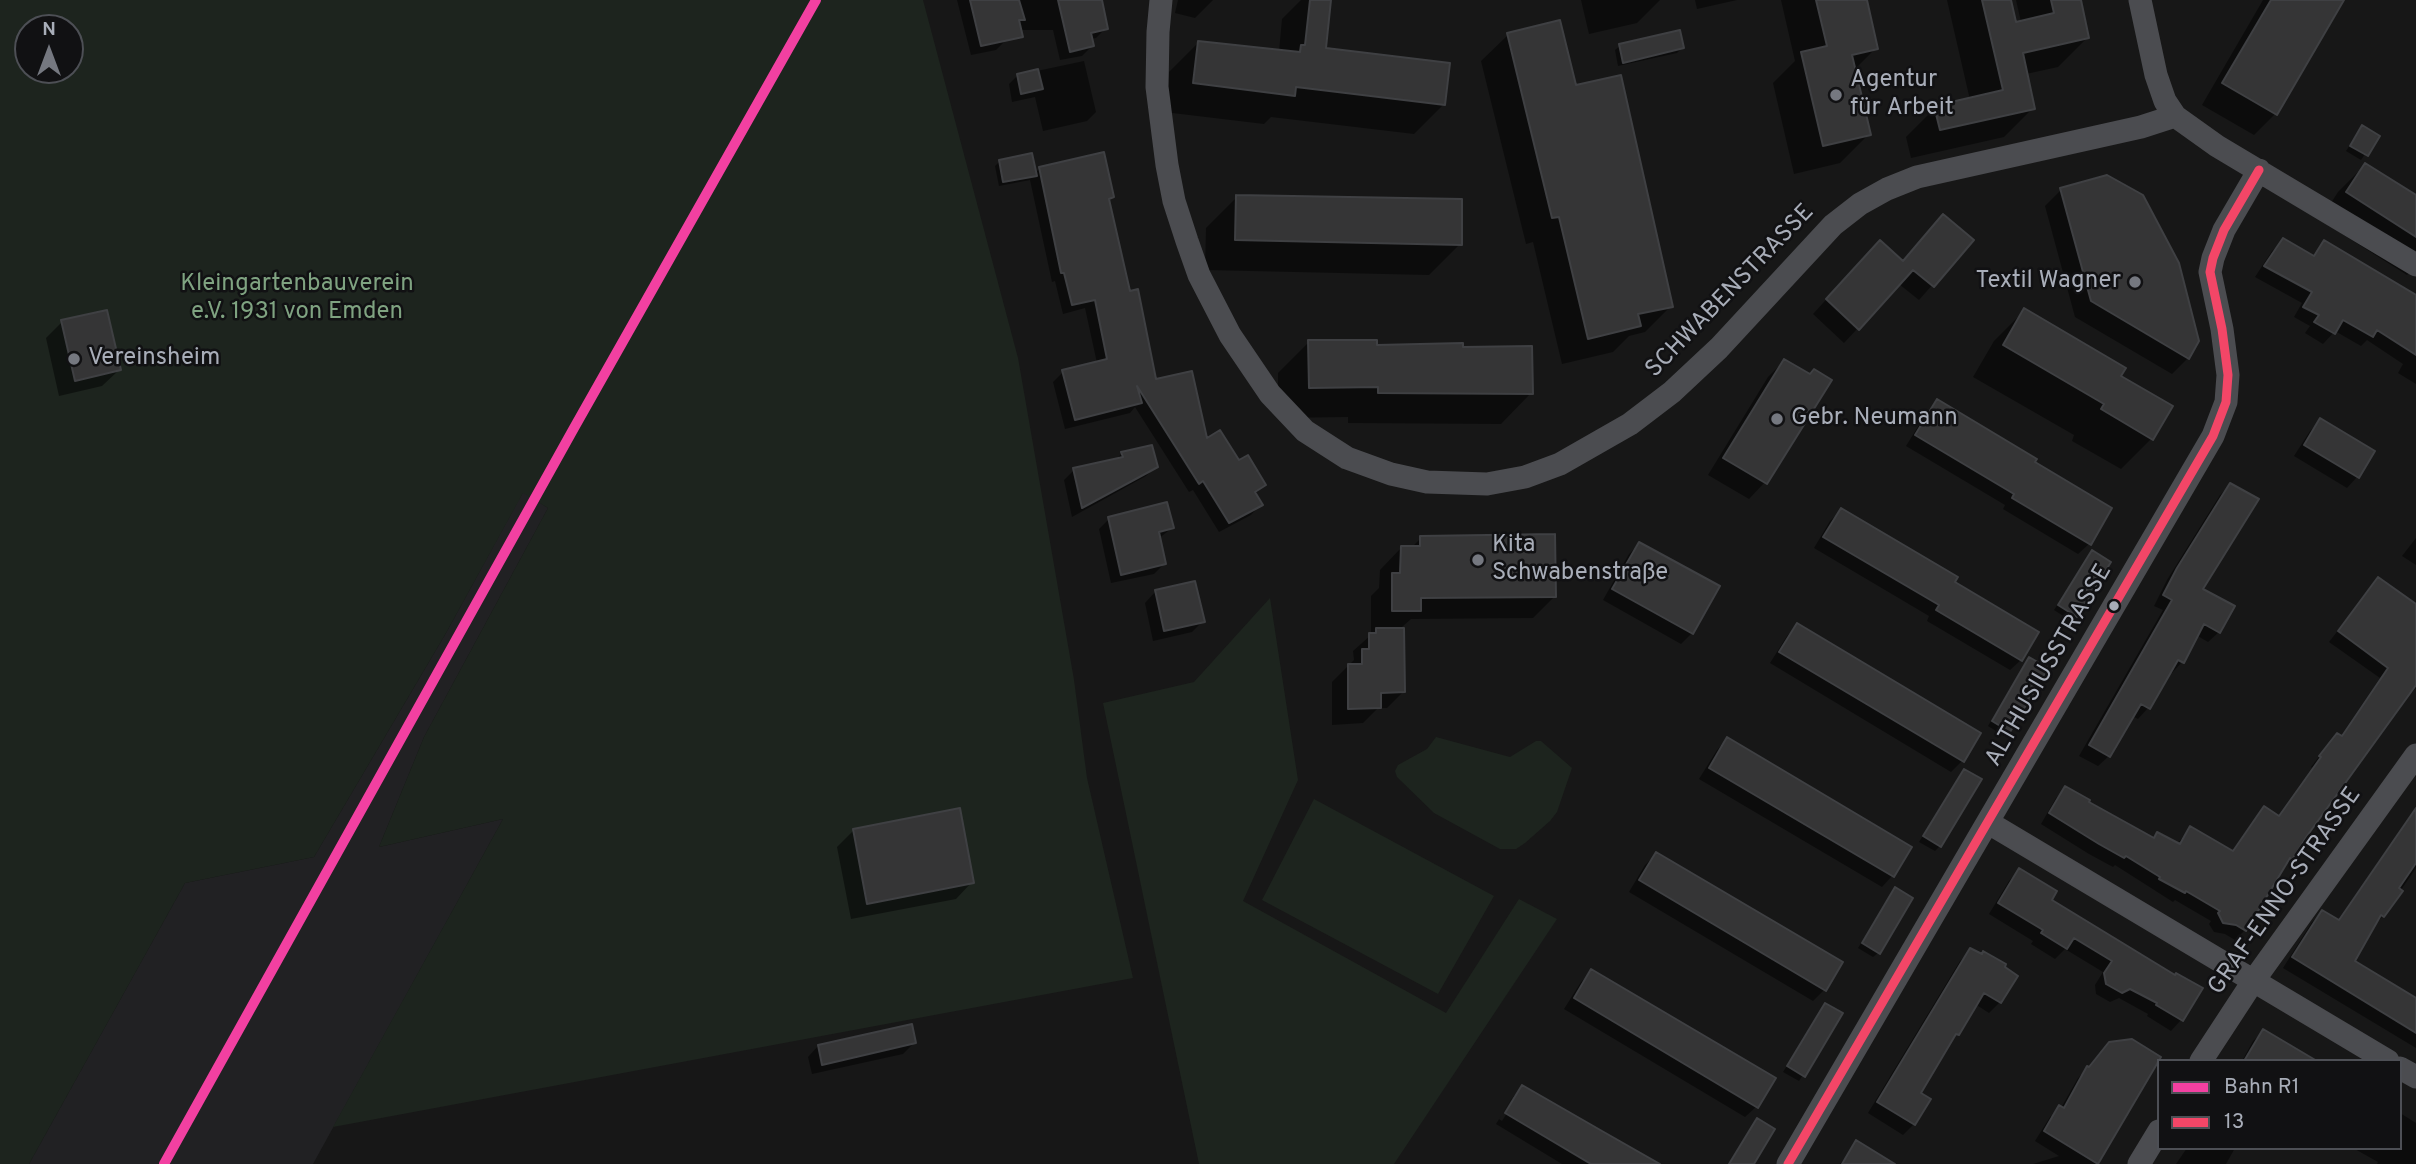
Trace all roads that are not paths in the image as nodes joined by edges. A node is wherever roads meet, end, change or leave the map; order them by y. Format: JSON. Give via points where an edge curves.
{"nodes":[{"id":1,"x":1161,"y":0,"type":"edge"},
{"id":2,"x":2140,"y":0,"type":"edge"},
{"id":3,"x":2175,"y":116,"type":"junction"},
{"id":4,"x":2259,"y":170,"type":"junction"},
{"id":5,"x":2416,"y":265,"type":"edge"},
{"id":6,"x":2416,"y":755,"type":"edge"},
{"id":7,"x":1989,"y":823,"type":"junction"},
{"id":8,"x":2254,"y":980,"type":"junction"},
{"id":9,"x":2202,"y":1059,"type":"edge"},
{"id":10,"x":2385,"y":1059,"type":"edge"},
{"id":11,"x":2157,"y":1134,"type":"edge"},
{"id":12,"x":1788,"y":1164,"type":"edge"},
{"id":13,"x":2139,"y":1164,"type":"edge"}],
"edges":[{"from":1,"to":3,"type":"street","name":"SCHWABENSTRASSE","via":[[1157,87],[1174,201],[1199,275],[1230,335],[1270,394],[1305,431],[1347,458],[1427,482],[1487,484],[1525,477],[1560,464],[1630,424],[1719,348],[1833,225],[1881,192],[1917,177]]},
{"from":2,"to":3,"type":"street","via":[[2156,75]]},
{"from":3,"to":4,"type":"street"},
{"from":4,"to":5,"type":"street"},
{"from":4,"to":7,"type":"street","name":"ALTHUSIUSSTRASSE","via":[[2224,230],[2211,265],[2228,375],[2220,420],[2165,523]]},
{"from":6,"to":8,"type":"street","name":"GRAF-ENNO-STRASSE"},
{"from":7,"to":8,"type":"street"},
{"from":7,"to":12,"type":"street","name":"ALTHUSIUSSTRASSE"},
{"from":8,"to":9,"type":"street","name":"GRAF-ENNO-STRASSE"},
{"from":8,"to":10,"type":"street"},
{"from":11,"to":13,"type":"street"}]}
